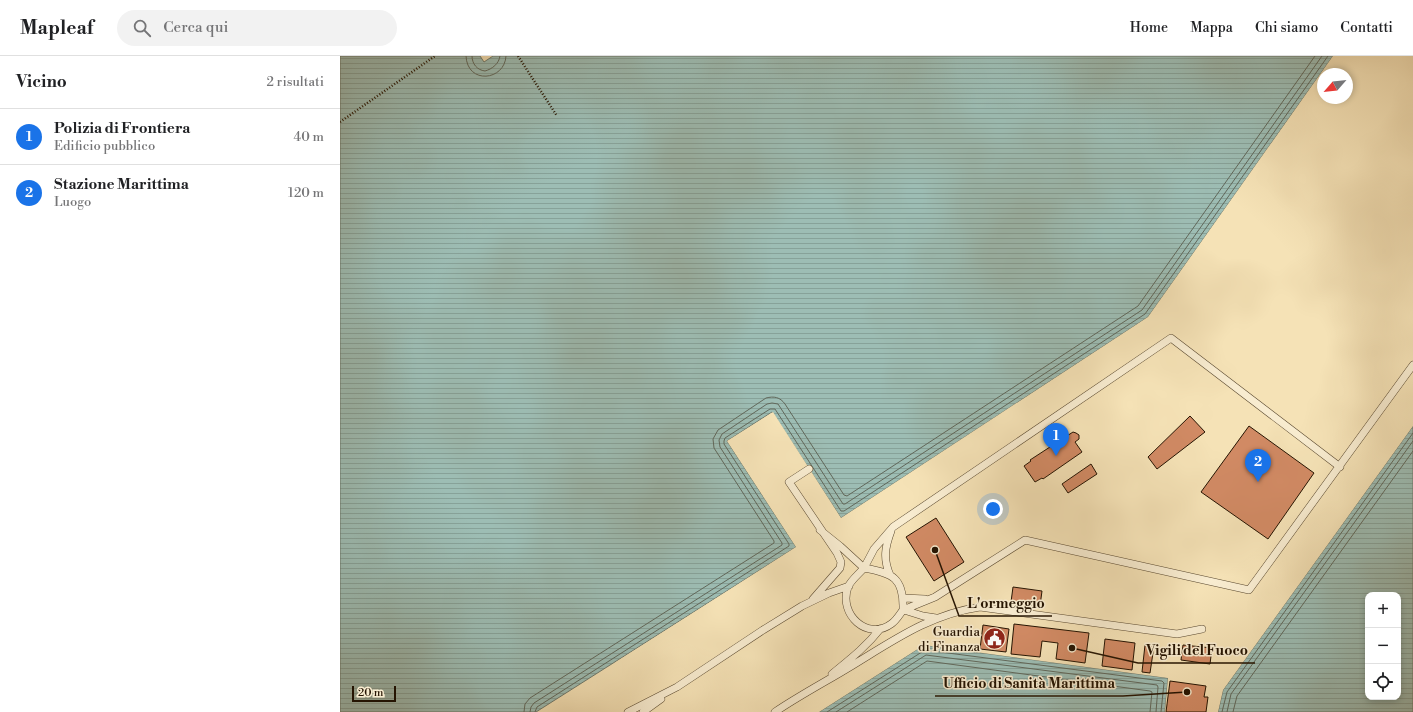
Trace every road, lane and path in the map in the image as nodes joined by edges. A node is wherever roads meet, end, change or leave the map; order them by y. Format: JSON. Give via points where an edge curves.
{"nodes":[{"id":1,"x":434,"y":56,"type":"edge"},
{"id":2,"x":518,"y":56,"type":"edge"},
{"id":3,"x":557,"y":116,"type":"dead end"},
{"id":4,"x":340,"y":122,"type":"edge"},
{"id":5,"x":1413,"y":365,"type":"edge"},
{"id":6,"x":1340,"y":467,"type":"junction"},
{"id":7,"x":810,"y":469,"type":"dead end"},
{"id":8,"x":892,"y":527,"type":"junction"},
{"id":9,"x":820,"y":530,"type":"junction"},
{"id":10,"x":864,"y":568,"type":"junction"},
{"id":11,"x":890,"y":575,"type":"junction"},
{"id":12,"x":849,"y":586,"type":"junction"},
{"id":13,"x":935,"y":597,"type":"junction"},
{"id":14,"x":904,"y":598,"type":"junction"},
{"id":15,"x":810,"y":602,"type":"junction"},
{"id":16,"x":903,"y":610,"type":"junction"},
{"id":17,"x":937,"y":618,"type":"junction"},
{"id":18,"x":880,"y":629,"type":"junction"},
{"id":19,"x":1202,"y":629,"type":"dead end"},
{"id":20,"x":677,"y":687,"type":"junction"},
{"id":21,"x":813,"y":689,"type":"junction"},
{"id":22,"x":628,"y":712,"type":"edge"},
{"id":23,"x":643,"y":712,"type":"edge"},
{"id":24,"x":775,"y":712,"type":"edge"}],
"edges":[{"from":1,"to":4,"type":"path"},
{"from":2,"to":3,"type":"path"},
{"from":5,"to":6,"type":"lane"},
{"from":6,"to":8,"type":"lane","via":[[1171,338]]},
{"from":6,"to":13,"type":"lane","via":[[1249,590],[1025,540]]},
{"from":7,"to":9,"type":"lane","via":[[789,482]]},
{"from":8,"to":10,"type":"lane","via":[[874,549]]},
{"from":8,"to":11,"type":"lane","via":[[885,552]]},
{"from":9,"to":10,"type":"lane"},
{"from":9,"to":15,"type":"lane","via":[[841,562],[840,568]]},
{"from":10,"to":11,"type":"lane","via":[[883,571]]},
{"from":10,"to":12,"type":"lane"},
{"from":11,"to":14,"type":"lane","via":[[902,589]]},
{"from":12,"to":15,"type":"lane"},
{"from":12,"to":18,"type":"lane","via":[[847,605],[855,622],[867,628]]},
{"from":13,"to":14,"type":"lane","via":[[922,600]]},
{"from":13,"to":16,"type":"lane"},
{"from":14,"to":16,"type":"lane"},
{"from":15,"to":20,"type":"lane"},
{"from":16,"to":17,"type":"lane"},
{"from":16,"to":18,"type":"lane","via":[[891,624]]},
{"from":17,"to":19,"type":"lane","via":[[962,610],[980,608],[1177,634]]},
{"from":17,"to":21,"type":"lane","via":[[904,633]]},
{"from":18,"to":21,"type":"lane","via":[[860,651]]},
{"from":20,"to":22,"type":"lane"},
{"from":20,"to":23,"type":"lane"},
{"from":21,"to":24,"type":"lane"}]}
